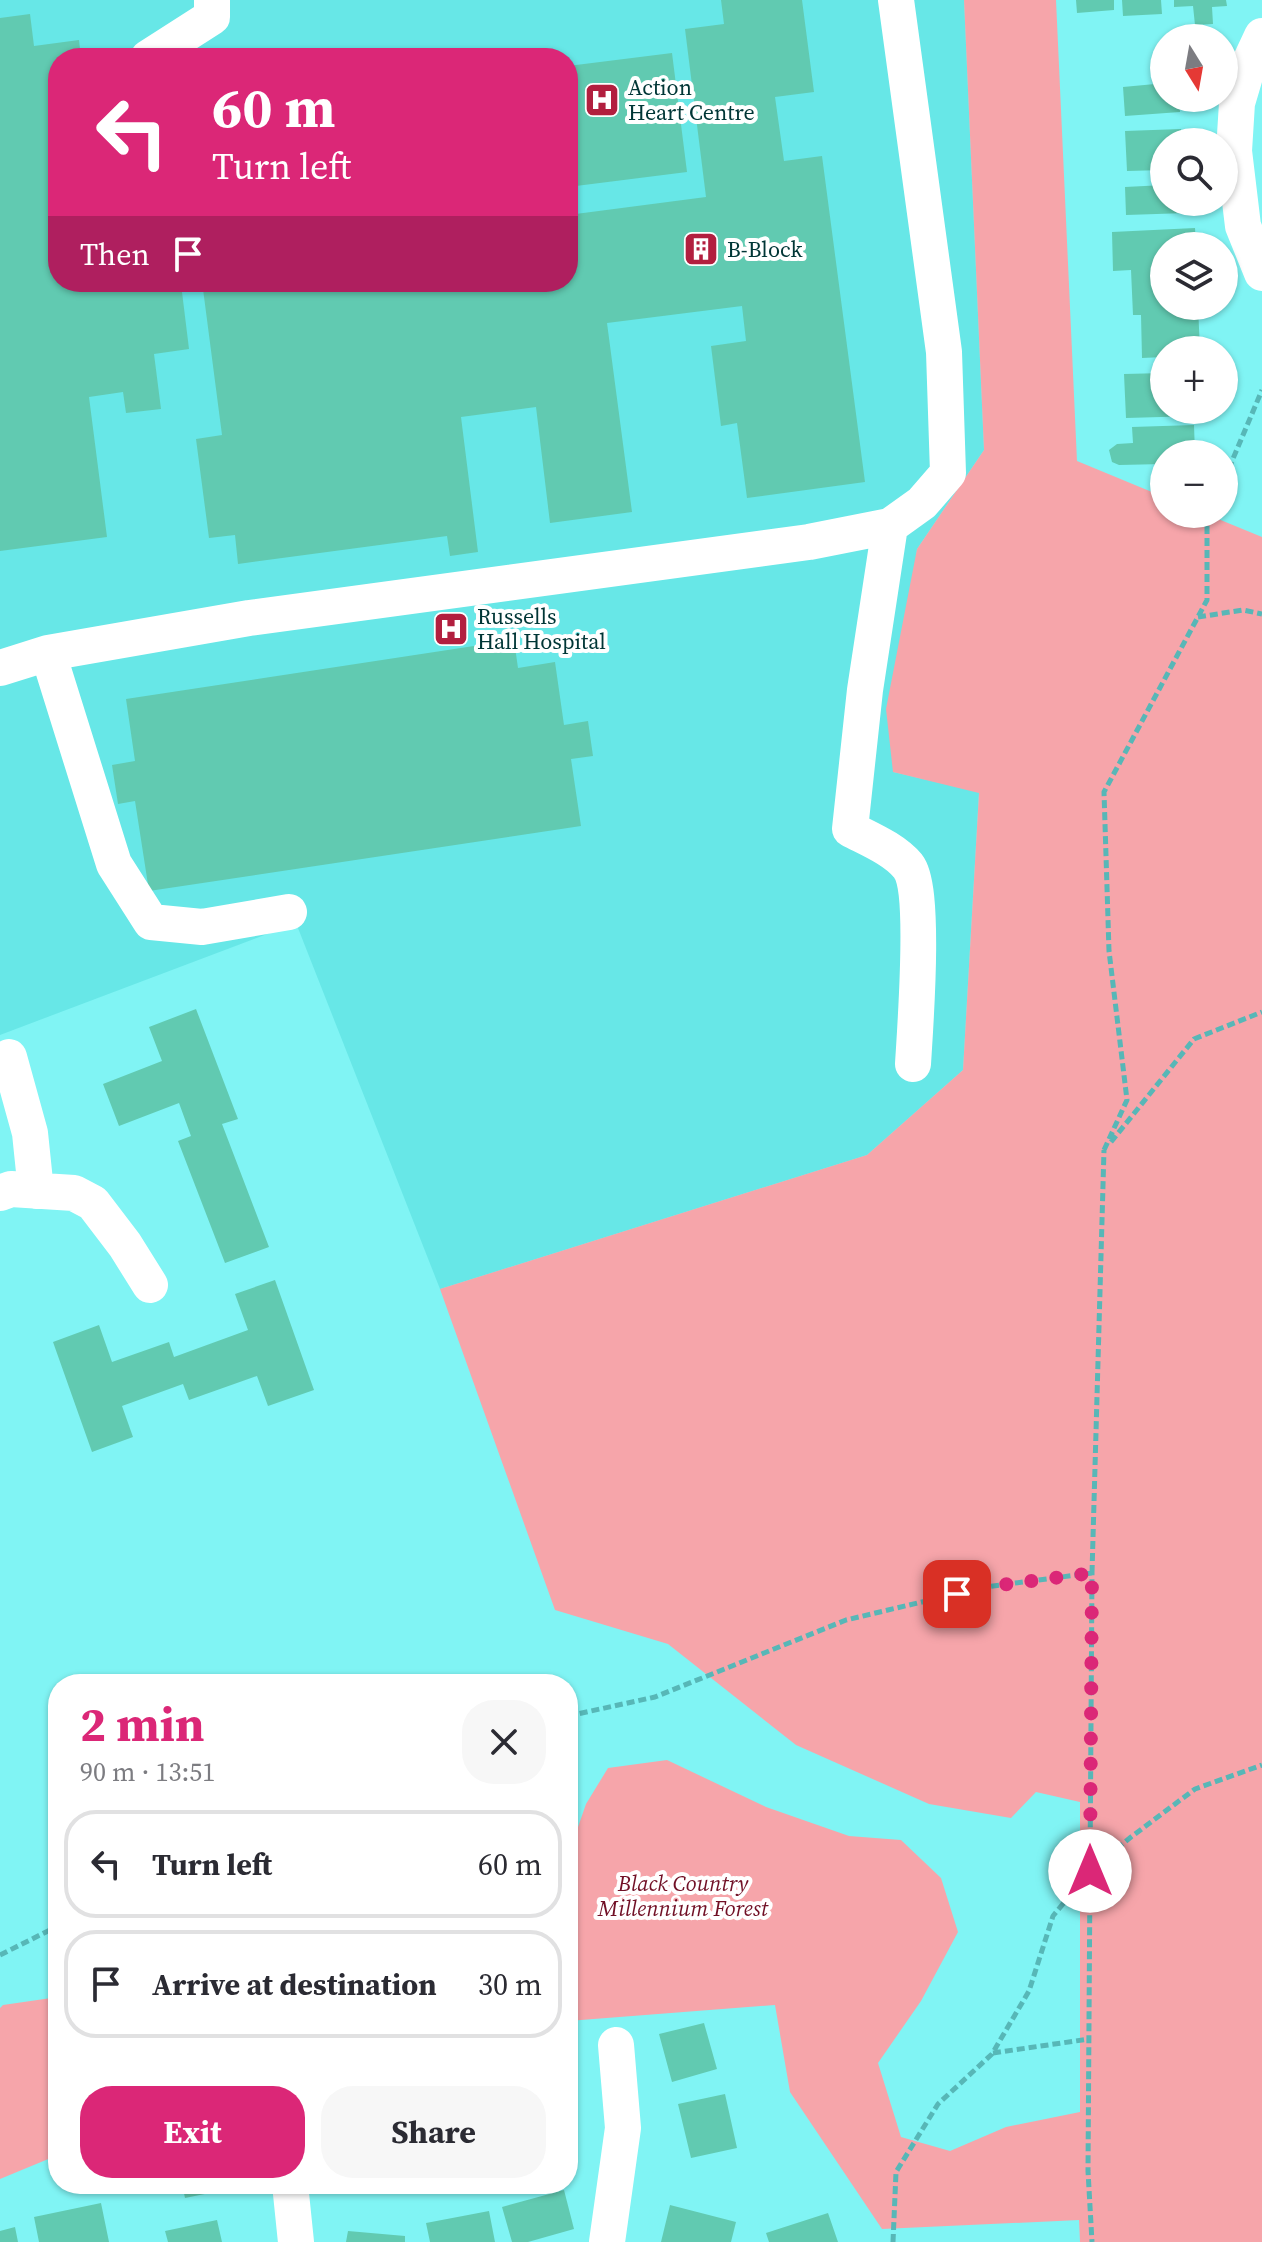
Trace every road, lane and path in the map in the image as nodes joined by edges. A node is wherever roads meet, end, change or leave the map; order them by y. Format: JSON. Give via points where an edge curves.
{"nodes":[{"id":1,"x":212,"y":0,"type":"edge"},
{"id":2,"x":896,"y":0,"type":"edge"},
{"id":3,"x":1262,"y":36,"type":"edge"},
{"id":4,"x":164,"y":48,"type":"edge"},
{"id":5,"x":1262,"y":273,"type":"edge"},
{"id":6,"x":1262,"y":390,"type":"edge"},
{"id":7,"x":1238,"y":447,"type":"edge"},
{"id":8,"x":890,"y":526,"type":"junction"},
{"id":9,"x":1207,"y":528,"type":"edge"},
{"id":10,"x":1262,"y":614,"type":"edge"},
{"id":11,"x":1198,"y":617,"type":"junction"},
{"id":12,"x":48,"y":653,"type":"junction"},
{"id":13,"x":0,"y":668,"type":"edge"},
{"id":14,"x":289,"y":912,"type":"dead end"},
{"id":15,"x":1262,"y":1012,"type":"edge"},
{"id":16,"x":9,"y":1057,"type":"dead end"},
{"id":17,"x":913,"y":1064,"type":"dead end"},
{"id":18,"x":1104,"y":1150,"type":"junction"},
{"id":19,"x":36,"y":1191,"type":"junction"},
{"id":20,"x":0,"y":1193,"type":"edge"},
{"id":21,"x":150,"y":1285,"type":"dead end"},
{"id":22,"x":1092,"y":1573,"type":"junction"},
{"id":23,"x":578,"y":1714,"type":"edge"},
{"id":24,"x":1262,"y":1765,"type":"edge"},
{"id":25,"x":1090,"y":1871,"type":"junction"},
{"id":26,"x":48,"y":1931,"type":"edge"},
{"id":27,"x":0,"y":1955,"type":"edge"},
{"id":28,"x":1089,"y":2039,"type":"junction"},
{"id":29,"x":616,"y":2045,"type":"dead end"},
{"id":30,"x":992,"y":2054,"type":"junction"},
{"id":31,"x":291,"y":2194,"type":"edge"},
{"id":32,"x":296,"y":2242,"type":"edge"},
{"id":33,"x":607,"y":2242,"type":"edge"},
{"id":34,"x":893,"y":2242,"type":"edge"},
{"id":35,"x":1092,"y":2242,"type":"edge"}],
"edges":[{"from":1,"to":4,"type":"street","via":[[212,17]]},
{"from":2,"to":8,"type":"street","via":[[944,352],[948,473],[922,503]]},
{"from":3,"to":5,"type":"street","via":[[1237,103],[1234,151],[1243,226]]},
{"from":6,"to":7,"type":"path"},
{"from":8,"to":12,"type":"street","via":[[809,542],[249,618]]},
{"from":8,"to":17,"type":"street","via":[[850,829],[910,867],[917,895]]},
{"from":9,"to":11,"type":"path","via":[[1207,600]]},
{"from":10,"to":11,"type":"path","via":[[1243,610]]},
{"from":11,"to":18,"type":"path","via":[[1104,792],[1109,951],[1127,1100]]},
{"from":12,"to":13,"type":"street"},
{"from":12,"to":14,"type":"street","via":[[114,864],[151,922],[202,927]]},
{"from":15,"to":18,"type":"path","via":[[1194,1039]]},
{"from":16,"to":19,"type":"street","via":[[30,1133]]},
{"from":18,"to":22,"type":"path"},
{"from":19,"to":20,"type":"street"},
{"from":19,"to":21,"type":"street","via":[[74,1193],[93,1203]]},
{"from":22,"to":23,"type":"path","via":[[985,1587],[846,1620],[655,1697]]},
{"from":22,"to":25,"type":"path"},
{"from":24,"to":25,"type":"path","via":[[1195,1789]]},
{"from":25,"to":28,"type":"path"},
{"from":25,"to":30,"type":"path","via":[[1053,1916],[1029,1991]]},
{"from":26,"to":27,"type":"path"},
{"from":28,"to":30,"type":"path"},
{"from":28,"to":35,"type":"path"},
{"from":29,"to":33,"type":"street","via":[[623,2128]]},
{"from":30,"to":34,"type":"path","via":[[938,2104],[896,2172]]},
{"from":31,"to":32,"type":"street"}]}
